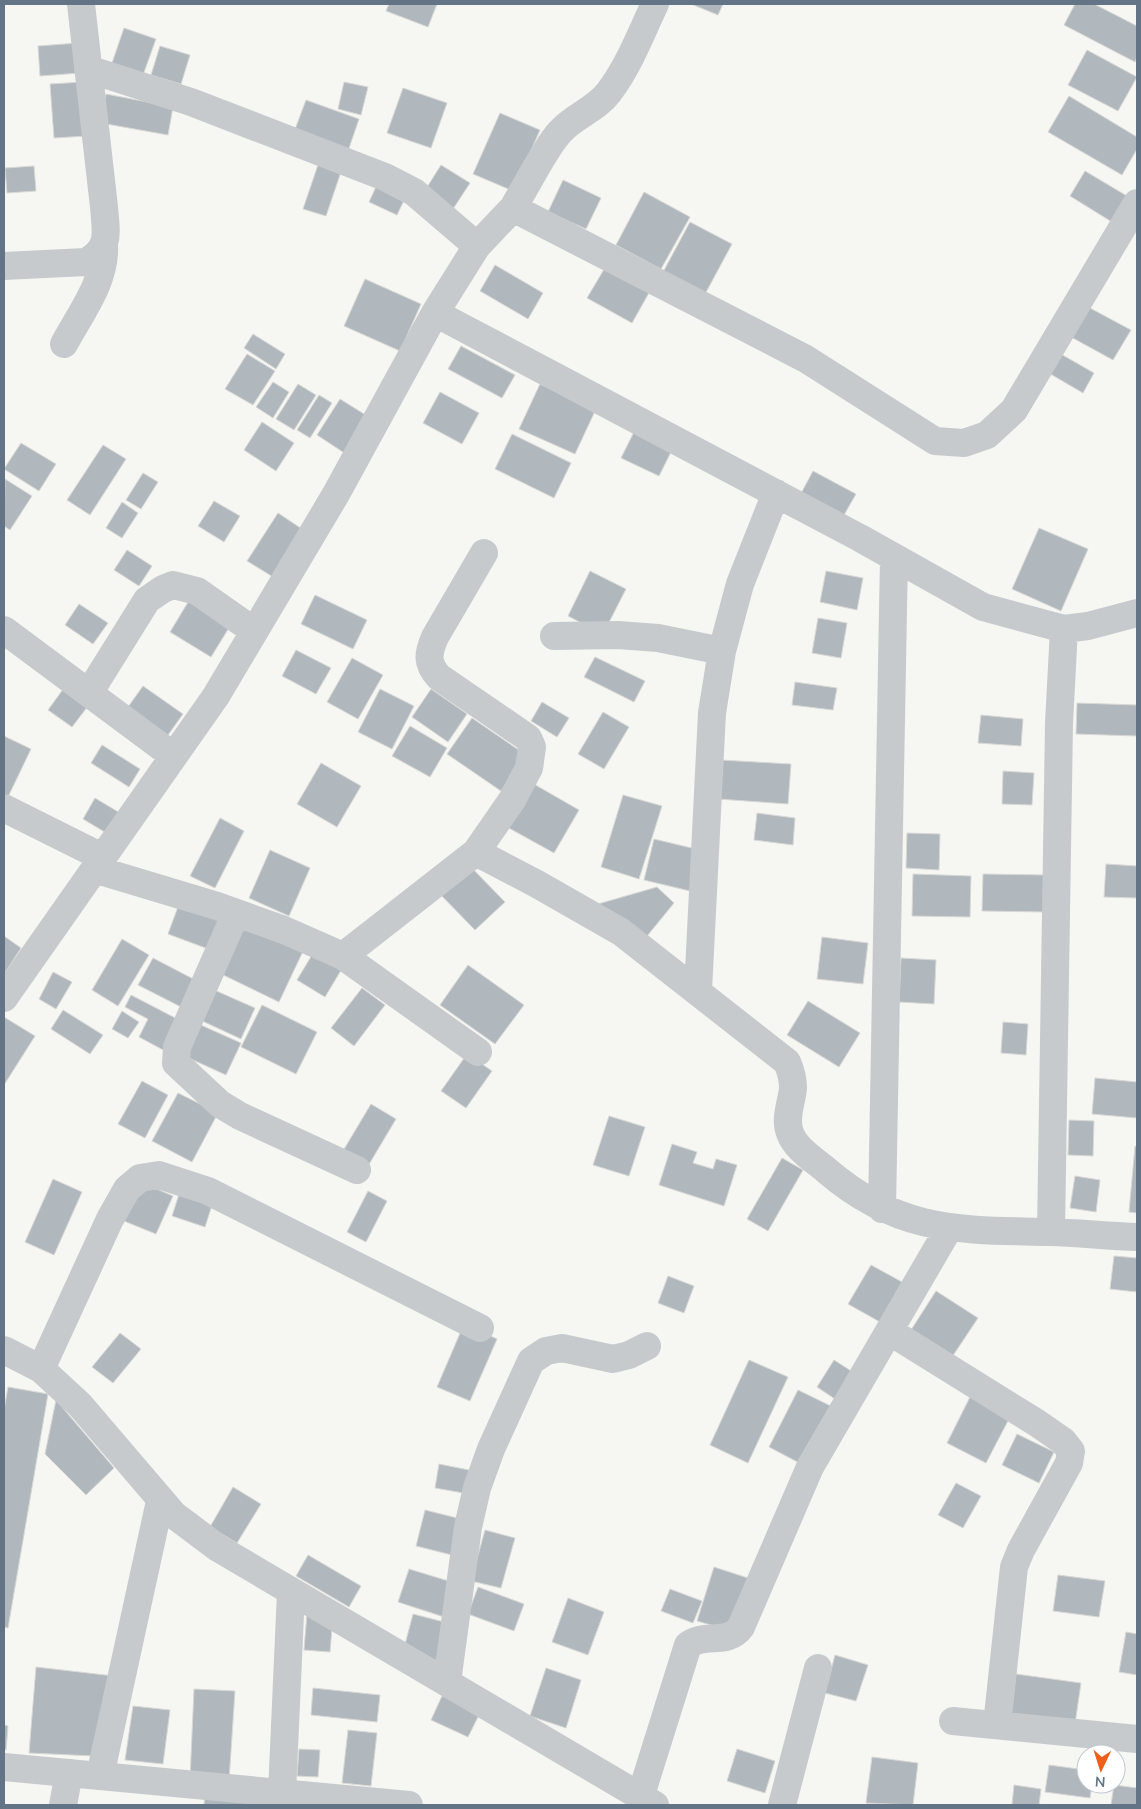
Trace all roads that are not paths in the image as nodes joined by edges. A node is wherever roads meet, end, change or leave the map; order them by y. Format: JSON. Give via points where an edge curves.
{"nodes":[{"id":1,"x":81,"y":4,"type":"edge"},
{"id":2,"x":655,"y":4,"type":"edge"},
{"id":3,"x":88,"y":69,"type":"junction"},
{"id":4,"x":1137,"y":203,"type":"edge"},
{"id":5,"x":513,"y":208,"type":"junction"},
{"id":6,"x":104,"y":246,"type":"junction"},
{"id":7,"x":477,"y":246,"type":"junction"},
{"id":8,"x":4,"y":266,"type":"edge"},
{"id":9,"x":435,"y":312,"type":"junction"},
{"id":10,"x":64,"y":344,"type":"dead end"},
{"id":11,"x":776,"y":493,"type":"junction"},
{"id":12,"x":484,"y":553,"type":"dead end"},
{"id":13,"x":894,"y":557,"type":"junction"},
{"id":14,"x":1137,"y":613,"type":"edge"},
{"id":15,"x":1064,"y":629,"type":"junction"},
{"id":16,"x":4,"y":630,"type":"edge"},
{"id":17,"x":254,"y":630,"type":"junction"},
{"id":18,"x":554,"y":636,"type":"dead end"},
{"id":19,"x":722,"y":651,"type":"junction"},
{"id":20,"x":88,"y":693,"type":"junction"},
{"id":21,"x":172,"y":755,"type":"junction"},
{"id":22,"x":4,"y":808,"type":"edge"},
{"id":23,"x":476,"y":852,"type":"junction"},
{"id":24,"x":98,"y":863,"type":"junction"},
{"id":25,"x":236,"y":913,"type":"junction"},
{"id":26,"x":343,"y":956,"type":"junction"},
{"id":27,"x":698,"y":991,"type":"junction"},
{"id":28,"x":4,"y":998,"type":"edge"},
{"id":29,"x":478,"y":1052,"type":"dead end"},
{"id":30,"x":357,"y":1170,"type":"dead end"},
{"id":31,"x":882,"y":1209,"type":"junction"},
{"id":32,"x":949,"y":1228,"type":"junction"},
{"id":33,"x":1051,"y":1232,"type":"junction"},
{"id":34,"x":1137,"y":1238,"type":"edge"},
{"id":35,"x":480,"y":1328,"type":"dead end"},
{"id":36,"x":888,"y":1330,"type":"junction"},
{"id":37,"x":647,"y":1346,"type":"dead end"},
{"id":38,"x":4,"y":1350,"type":"edge"},
{"id":39,"x":41,"y":1369,"type":"junction"},
{"id":40,"x":160,"y":1500,"type":"junction"},
{"id":41,"x":291,"y":1592,"type":"junction"},
{"id":42,"x":818,"y":1668,"type":"dead end"},
{"id":43,"x":447,"y":1682,"type":"junction"},
{"id":44,"x":952,"y":1721,"type":"dead end"},
{"id":45,"x":996,"y":1725,"type":"junction"},
{"id":46,"x":1137,"y":1739,"type":"edge"},
{"id":47,"x":4,"y":1768,"type":"edge"},
{"id":48,"x":69,"y":1773,"type":"junction"},
{"id":49,"x":100,"y":1776,"type":"junction"},
{"id":50,"x":271,"y":1796,"type":"edge"},
{"id":51,"x":648,"y":1801,"type":"edge"},
{"id":52,"x":63,"y":1805,"type":"edge"},
{"id":53,"x":409,"y":1805,"type":"edge"},
{"id":54,"x":782,"y":1805,"type":"edge"}],
"edges":[{"from":1,"to":3,"type":"street"},
{"from":2,"to":5,"type":"street","via":[[609,93],[558,134]]},
{"from":3,"to":6,"type":"street","via":[[104,207]]},
{"from":3,"to":7,"type":"street","via":[[191,102],[385,177],[414,192]]},
{"from":4,"to":5,"type":"street","via":[[1014,410],[987,435],[964,443],[935,441],[806,360]]},
{"from":5,"to":7,"type":"street"},
{"from":6,"to":8,"type":"street","via":[[98,255],[86,262]]},
{"from":6,"to":10,"type":"street","via":[[101,276]]},
{"from":7,"to":9,"type":"street"},
{"from":9,"to":11,"type":"street"},
{"from":9,"to":17,"type":"street","via":[[336,494]]},
{"from":11,"to":13,"type":"street"},
{"from":11,"to":19,"type":"street","via":[[740,584]]},
{"from":12,"to":23,"type":"street","via":[[435,636],[429,650],[431,669],[528,738],[532,757],[512,800]]},
{"from":13,"to":15,"type":"street","via":[[983,607]]},
{"from":13,"to":31,"type":"street"},
{"from":14,"to":15,"type":"street"},
{"from":15,"to":33,"type":"street","via":[[1059,733]]},
{"from":16,"to":20,"type":"street"},
{"from":17,"to":20,"type":"street","via":[[196,591],[173,585],[147,600]]},
{"from":17,"to":21,"type":"street","via":[[216,696]]},
{"from":18,"to":19,"type":"street","via":[[658,638]]},
{"from":19,"to":27,"type":"street","via":[[712,713]]},
{"from":20,"to":21,"type":"street"},
{"from":21,"to":24,"type":"street"},
{"from":22,"to":24,"type":"street"},
{"from":23,"to":26,"type":"street"},
{"from":23,"to":27,"type":"street","via":[[621,932]]},
{"from":24,"to":25,"type":"street"},
{"from":24,"to":28,"type":"street"},
{"from":25,"to":26,"type":"street"},
{"from":25,"to":30,"type":"street","via":[[176,1047],[176,1063],[233,1112]]},
{"from":26,"to":29,"type":"street"},
{"from":27,"to":31,"type":"street","via":[[787,1062],[793,1088],[788,1109],[789,1131],[797,1146],[847,1188]]},
{"from":31,"to":32,"type":"street"},
{"from":32,"to":33,"type":"street"},
{"from":32,"to":36,"type":"street"},
{"from":33,"to":34,"type":"street"},
{"from":35,"to":39,"type":"street","via":[[208,1191],[160,1175],[140,1178],[127,1189]]},
{"from":36,"to":45,"type":"street","via":[[1037,1423],[1064,1441],[1071,1452],[1069,1463],[1014,1568]]},
{"from":36,"to":51,"type":"street","via":[[810,1466],[736,1635],[727,1639],[703,1638],[688,1645]]},
{"from":37,"to":43,"type":"street","via":[[629,1356],[613,1359],[562,1348],[546,1351],[531,1361],[494,1441],[477,1488],[468,1527]]},
{"from":38,"to":39,"type":"street"},
{"from":39,"to":40,"type":"street","via":[[80,1405]]},
{"from":40,"to":41,"type":"street","via":[[174,1515],[218,1548]]},
{"from":40,"to":49,"type":"street"},
{"from":41,"to":43,"type":"street"},
{"from":41,"to":50,"type":"street"},
{"from":42,"to":54,"type":"street"},
{"from":43,"to":51,"type":"street"},
{"from":44,"to":45,"type":"street"},
{"from":45,"to":46,"type":"street"},
{"from":47,"to":48,"type":"street"},
{"from":48,"to":49,"type":"street"},
{"from":48,"to":52,"type":"street"},
{"from":49,"to":50,"type":"street"},
{"from":50,"to":53,"type":"street"}]}
